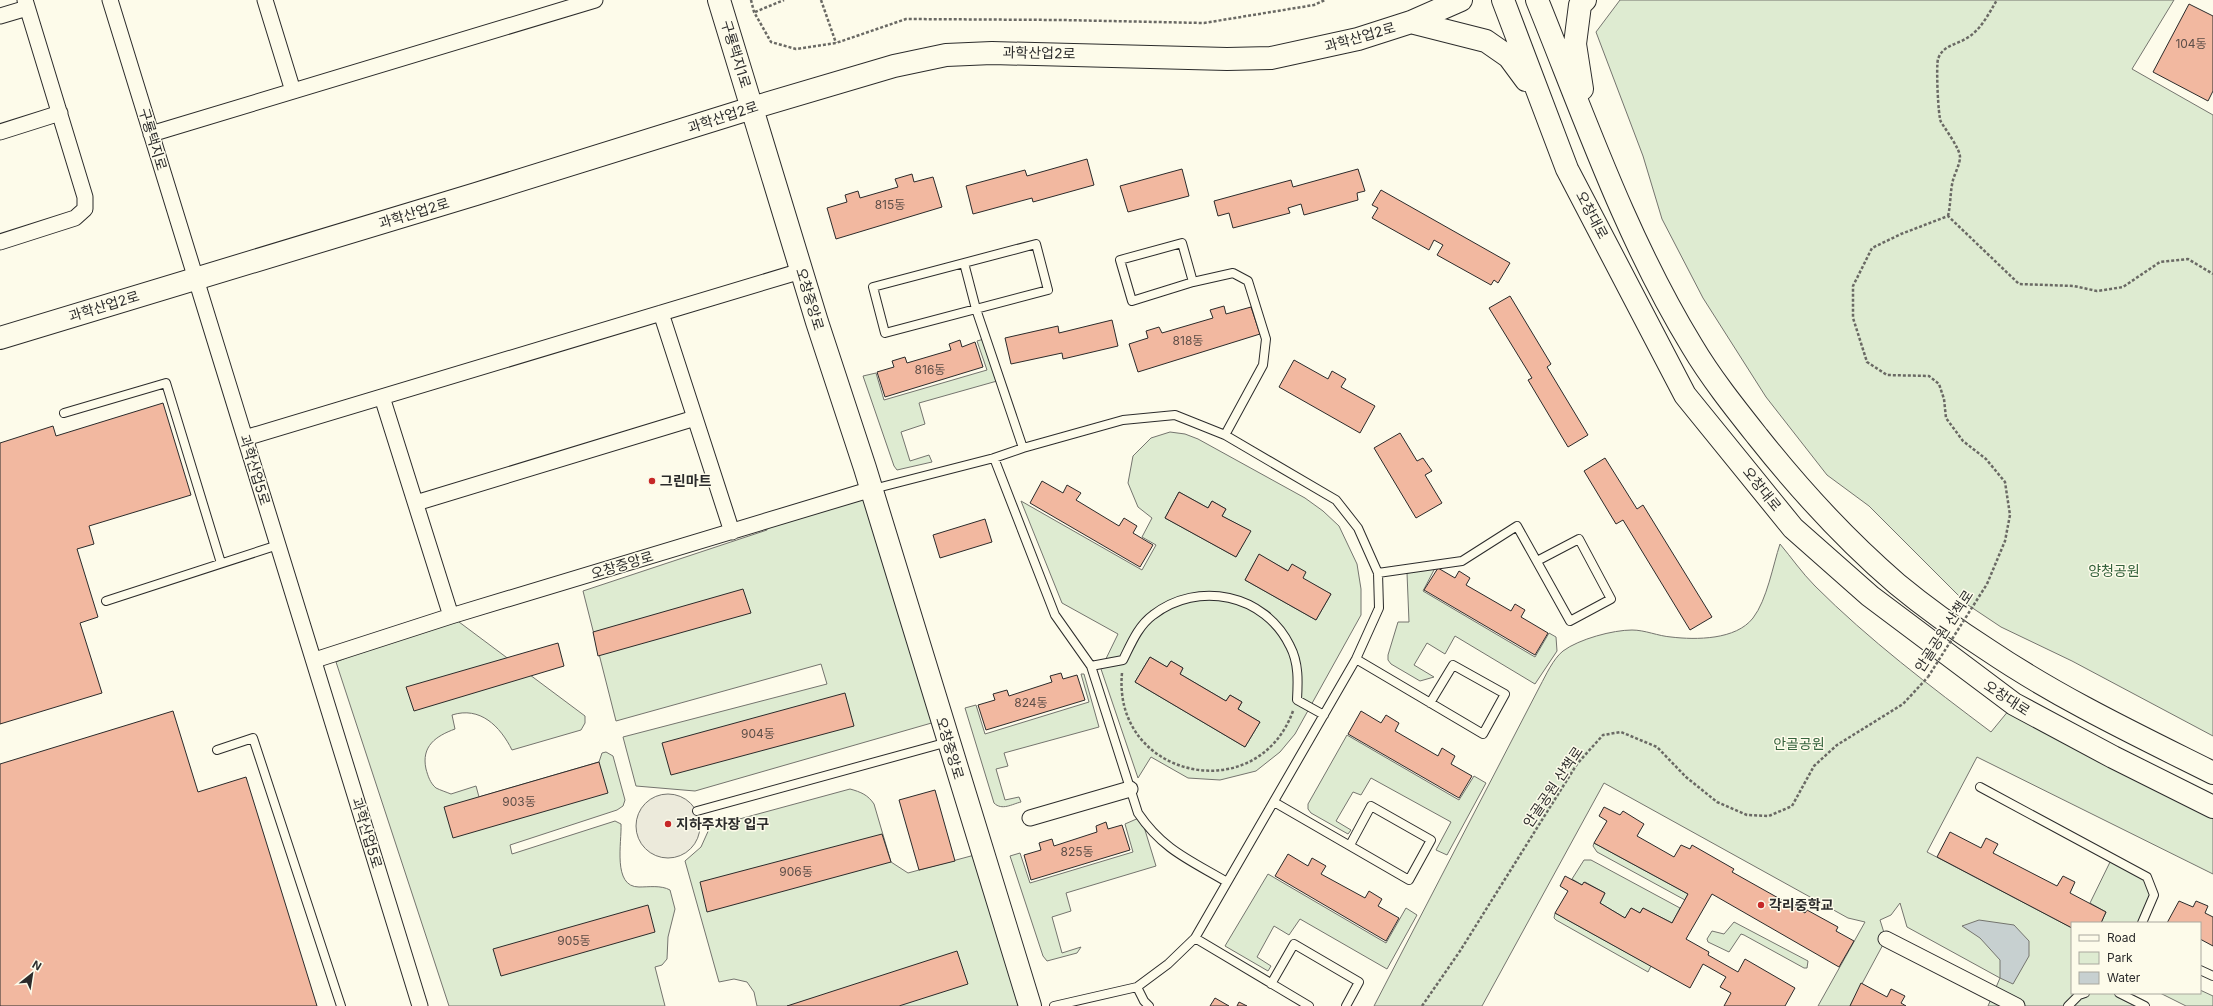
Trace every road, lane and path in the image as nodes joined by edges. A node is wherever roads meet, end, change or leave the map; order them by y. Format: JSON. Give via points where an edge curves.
{"nodes":[{"id":1,"x":110,"y":0,"type":"edge"},
{"id":2,"x":265,"y":0,"type":"edge"},
{"id":3,"x":595,"y":0,"type":"edge"},
{"id":4,"x":719,"y":0,"type":"edge"},
{"id":5,"x":751,"y":0,"type":"edge"},
{"id":6,"x":784,"y":0,"type":"edge"},
{"id":7,"x":821,"y":0,"type":"edge"},
{"id":8,"x":1325,"y":0,"type":"edge"},
{"id":9,"x":1426,"y":0,"type":"edge"},
{"id":10,"x":1461,"y":0,"type":"edge"},
{"id":11,"x":1503,"y":0,"type":"edge"},
{"id":12,"x":1537,"y":0,"type":"edge"},
{"id":13,"x":1585,"y":0,"type":"edge"},
{"id":14,"x":1997,"y":0,"type":"edge"},
{"id":15,"x":26,"y":4,"type":"edge"},
{"id":16,"x":567,"y":4,"type":"edge"},
{"id":17,"x":754,"y":12,"type":"junction"},
{"id":18,"x":0,"y":16,"type":"edge"},
{"id":19,"x":1411,"y":22,"type":"junction"},
{"id":20,"x":836,"y":43,"type":"junction"},
{"id":21,"x":293,"y":91,"type":"junction"},
{"id":22,"x":1542,"y":103,"type":"junction"},
{"id":23,"x":752,"y":108,"type":"junction"},
{"id":24,"x":60,"y":113,"type":"junction"},
{"id":25,"x":1586,"y":122,"type":"junction"},
{"id":26,"x":0,"y":132,"type":"edge"},
{"id":27,"x":151,"y":134,"type":"junction"},
{"id":28,"x":1948,"y":216,"type":"junction"},
{"id":29,"x":0,"y":242,"type":"edge"},
{"id":30,"x":964,"y":263,"type":"junction"},
{"id":31,"x":801,"y":271,"type":"junction"},
{"id":32,"x":2213,"y":274,"type":"edge"},
{"id":33,"x":195,"y":279,"type":"junction"},
{"id":34,"x":1193,"y":282,"type":"junction"},
{"id":35,"x":976,"y":309,"type":"junction"},
{"id":36,"x":661,"y":313,"type":"junction"},
{"id":37,"x":0,"y":338,"type":"edge"},
{"id":38,"x":382,"y":397,"type":"junction"},
{"id":39,"x":64,"y":413,"type":"dead end"},
{"id":40,"x":695,"y":418,"type":"junction"},
{"id":41,"x":1225,"y":435,"type":"junction"},
{"id":42,"x":245,"y":438,"type":"junction"},
{"id":43,"x":1023,"y":448,"type":"junction"},
{"id":44,"x":994,"y":458,"type":"junction"},
{"id":45,"x":872,"y":489,"type":"junction"},
{"id":46,"x":416,"y":503,"type":"junction"},
{"id":47,"x":732,"y":532,"type":"junction"},
{"id":48,"x":278,"y":545,"type":"junction"},
{"id":49,"x":1538,"y":561,"type":"junction"},
{"id":50,"x":221,"y":563,"type":"junction"},
{"id":51,"x":1378,"y":573,"type":"junction"},
{"id":52,"x":106,"y":600,"type":"dead end"},
{"id":53,"x":452,"y":616,"type":"junction"},
{"id":54,"x":1356,"y":659,"type":"junction"},
{"id":55,"x":315,"y":660,"type":"junction"},
{"id":56,"x":1123,"y":660,"type":"junction"},
{"id":57,"x":1092,"y":666,"type":"junction"},
{"id":58,"x":1297,"y":700,"type":"junction"},
{"id":59,"x":1430,"y":703,"type":"junction"},
{"id":60,"x":1324,"y":715,"type":"junction"},
{"id":61,"x":948,"y":742,"type":"junction"},
{"id":62,"x":217,"y":750,"type":"dead end"},
{"id":63,"x":2213,"y":773,"type":"edge"},
{"id":64,"x":1980,"y":787,"type":"dead end"},
{"id":65,"x":1130,"y":789,"type":"junction"},
{"id":66,"x":1274,"y":802,"type":"junction"},
{"id":67,"x":2213,"y":806,"type":"edge"},
{"id":68,"x":697,"y":812,"type":"dead end"},
{"id":69,"x":1030,"y":818,"type":"dead end"},
{"id":70,"x":1350,"y":845,"type":"junction"},
{"id":71,"x":1227,"y":882,"type":"junction"},
{"id":72,"x":2142,"y":922,"type":"edge"},
{"id":73,"x":1195,"y":938,"type":"junction"},
{"id":74,"x":1886,"y":939,"type":"dead end"},
{"id":75,"x":2201,"y":970,"type":"edge"},
{"id":76,"x":2213,"y":976,"type":"edge"},
{"id":77,"x":1271,"y":984,"type":"junction"},
{"id":78,"x":1137,"y":987,"type":"junction"},
{"id":79,"x":2082,"y":994,"type":"edge"},
{"id":80,"x":2121,"y":994,"type":"edge"},
{"id":81,"x":341,"y":1006,"type":"edge"},
{"id":82,"x":420,"y":1006,"type":"edge"},
{"id":83,"x":1030,"y":1006,"type":"edge"},
{"id":84,"x":1054,"y":1006,"type":"edge"},
{"id":85,"x":1149,"y":1006,"type":"edge"},
{"id":86,"x":1309,"y":1006,"type":"edge"},
{"id":87,"x":1346,"y":1006,"type":"edge"},
{"id":88,"x":1422,"y":1006,"type":"edge"},
{"id":89,"x":2017,"y":1006,"type":"edge"},
{"id":90,"x":2068,"y":1006,"type":"edge"},
{"id":91,"x":2145,"y":1006,"type":"edge"}],
"edges":[{"from":1,"to":27,"type":"street","name":"구룡택지로"},
{"from":2,"to":21,"type":"street"},
{"from":3,"to":16,"type":"street"},
{"from":4,"to":23,"type":"street","name":"구룡택지1로"},
{"from":5,"to":17,"type":"path"},
{"from":6,"to":17,"type":"path"},
{"from":7,"to":20,"type":"path"},
{"from":8,"to":20,"type":"path","via":[[1314,5],[1204,23],[906,20]]},
{"from":9,"to":19,"type":"street"},
{"from":10,"to":19,"type":"street","name":"과학산업2로"},
{"from":11,"to":22,"type":"street","name":"오창대로"},
{"from":12,"to":25,"type":"street","name":"오창대로"},
{"from":13,"to":25,"type":"street","via":[[1580,5],[1575,44]]},
{"from":14,"to":28,"type":"path","via":[[1984,22],[1967,38],[1948,45],[1938,59],[1940,121],[1951,134],[1960,157]]},
{"from":15,"to":18,"type":"street"},
{"from":15,"to":24,"type":"street"},
{"from":16,"to":21,"type":"street"},
{"from":17,"to":20,"type":"path","via":[[771,42],[796,50]]},
{"from":19,"to":22,"type":"street","via":[[1486,41],[1509,56]]},
{"from":19,"to":23,"type":"street","name":"과학산업2로","via":[[1358,39],[1272,58],[992,53],[946,56],[894,66]]},
{"from":21,"to":27,"type":"street"},
{"from":22,"to":67,"type":"street","name":"오창대로","via":[[1567,169],[1685,394],[1793,528],[1870,596],[2014,704],[2113,757]]},
{"from":23,"to":31,"type":"street","name":"오창중앙로"},
{"from":23,"to":33,"type":"street","name":"과학산업2로"},
{"from":24,"to":26,"type":"street"},
{"from":24,"to":29,"type":"street","via":[[85,197],[85,209],[75,218]]},
{"from":25,"to":63,"type":"street","name":"오창대로","via":[[1628,223],[1692,346],[1737,411],[1792,479],[1846,536],[1898,584],[1987,650],[2052,690]]},
{"from":27,"to":33,"type":"street","name":"구룡택지로"},
{"from":28,"to":32,"type":"path","via":[[2019,284],[2074,286],[2097,291],[2123,287],[2160,262],[2188,259]]},
{"from":28,"to":88,"type":"path","name":"안골공원 산책로","bridge":true,"via":[[1872,248],[1854,286],[1854,318],[1867,362],[1887,376],[1929,376],[1939,384],[1946,418],[1963,441],[1986,459],[2005,482],[2010,515],[2005,541],[1987,584],[1928,677],[1903,704],[1837,745],[1814,766],[1792,806],[1769,816],[1747,815],[1717,802],[1686,777],[1657,747],[1621,732],[1603,735],[1577,764],[1460,951]]},
{"from":30,"to":35,"type":"lane"},
{"from":30,"to":35,"type":"lane","via":[[1036,244],[1046,282],[1048,290]]},
{"from":30,"to":35,"type":"lane","via":[[873,287],[885,333]]},
{"from":31,"to":36,"type":"street"},
{"from":31,"to":45,"type":"street","name":"오창중앙로"},
{"from":33,"to":37,"type":"street","name":"과학산업2로"},
{"from":33,"to":42,"type":"street","name":"과학산업5로"},
{"from":34,"to":34,"type":"lane","via":[[1132,301],[1120,260],[1182,243]]},
{"from":34,"to":41,"type":"lane","via":[[1233,274],[1248,281],[1266,339],[1263,365]]},
{"from":35,"to":43,"type":"lane"},
{"from":36,"to":38,"type":"street"},
{"from":36,"to":40,"type":"street"},
{"from":38,"to":42,"type":"street"},
{"from":38,"to":46,"type":"street"},
{"from":39,"to":50,"type":"lane","via":[[166,383]]},
{"from":40,"to":46,"type":"street"},
{"from":40,"to":47,"type":"street"},
{"from":41,"to":43,"type":"lane","via":[[1175,415],[1124,420]]},
{"from":41,"to":51,"type":"lane","via":[[1336,500],[1358,528]]},
{"from":42,"to":48,"type":"street","name":"과학산업5로"},
{"from":43,"to":44,"type":"lane"},
{"from":44,"to":45,"type":"lane"},
{"from":44,"to":57,"type":"lane","via":[[1055,615]]},
{"from":45,"to":47,"type":"street","name":"오창중앙로"},
{"from":45,"to":61,"type":"street","name":"오창중앙로"},
{"from":46,"to":53,"type":"street"},
{"from":47,"to":53,"type":"street","name":"오창중앙로"},
{"from":48,"to":50,"type":"lane"},
{"from":48,"to":55,"type":"street","name":"과학산업5로"},
{"from":49,"to":49,"type":"lane","via":[[1570,621],[1612,599],[1579,539]]},
{"from":49,"to":51,"type":"lane","via":[[1517,526],[1462,560]]},
{"from":50,"to":52,"type":"lane"},
{"from":51,"to":54,"type":"lane","via":[[1379,608]]},
{"from":53,"to":55,"type":"street"},
{"from":54,"to":59,"type":"lane"},
{"from":54,"to":60,"type":"lane"},
{"from":55,"to":82,"type":"street","name":"과학산업5로"},
{"from":56,"to":57,"type":"lane"},
{"from":56,"to":58,"type":"lane","via":[[1134,636],[1152,615],[1175,601],[1202,594],[1229,596],[1255,607],[1280,630],[1291,647],[1298,673]]},
{"from":56,"to":58,"type":"path","via":[[1120,689],[1127,716],[1142,741],[1163,759],[1190,770],[1218,772],[1246,765],[1270,749],[1287,727]]},
{"from":57,"to":65,"type":"lane"},
{"from":58,"to":60,"type":"lane"},
{"from":59,"to":59,"type":"lane","via":[[1483,734],[1505,694],[1453,665]]},
{"from":60,"to":66,"type":"lane"},
{"from":61,"to":68,"type":"lane"},
{"from":61,"to":83,"type":"street","name":"오창중앙로"},
{"from":62,"to":81,"type":"lane","via":[[253,738]]},
{"from":64,"to":72,"type":"lane","via":[[2148,877],[2154,895]]},
{"from":65,"to":69,"type":"street"},
{"from":65,"to":71,"type":"lane","via":[[1138,813],[1166,846]]},
{"from":66,"to":70,"type":"lane"},
{"from":66,"to":71,"type":"lane"},
{"from":70,"to":70,"type":"lane","via":[[1409,880],[1431,840],[1372,806]]},
{"from":71,"to":73,"type":"lane"},
{"from":73,"to":77,"type":"lane"},
{"from":73,"to":78,"type":"lane","via":[[1168,964]]},
{"from":74,"to":89,"type":"street"},
{"from":75,"to":76,"type":"lane"},
{"from":77,"to":86,"type":"lane"},
{"from":77,"to":87,"type":"lane","via":[[1294,944],[1359,982]]},
{"from":78,"to":84,"type":"lane"},
{"from":78,"to":85,"type":"lane"},
{"from":79,"to":90,"type":"lane"},
{"from":80,"to":91,"type":"lane"}]}
